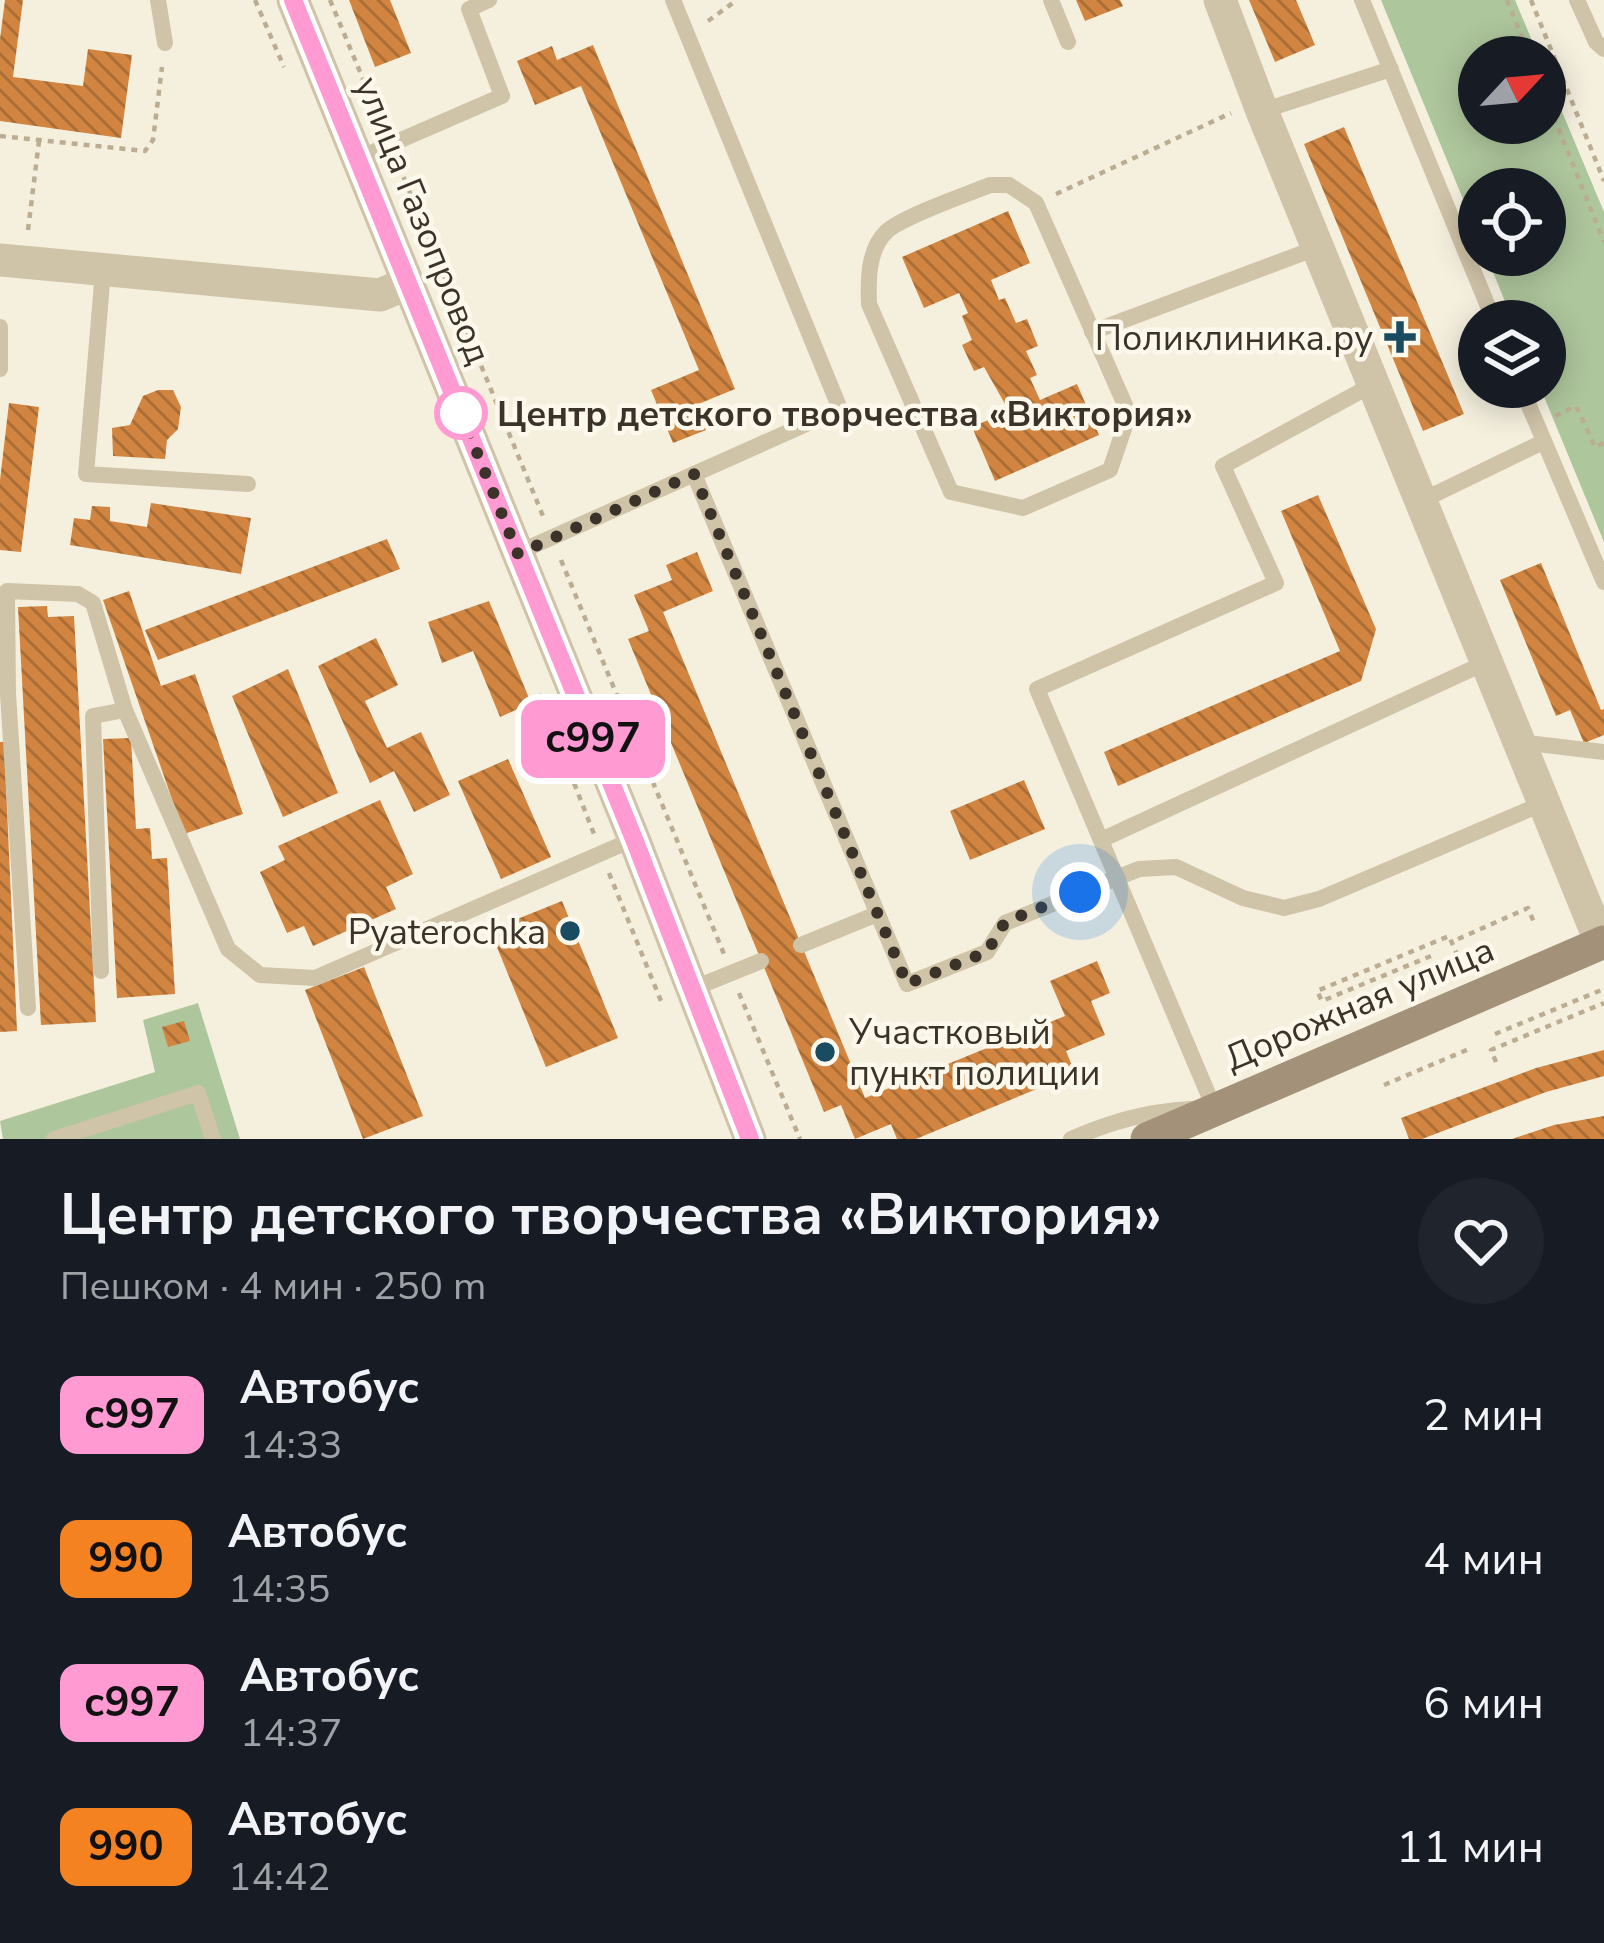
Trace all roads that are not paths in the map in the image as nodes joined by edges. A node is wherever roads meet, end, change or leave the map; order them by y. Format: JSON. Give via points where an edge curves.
{"nodes":[{"id":1,"x":158,"y":0,"type":"edge"},
{"id":2,"x":292,"y":0,"type":"edge"},
{"id":3,"x":489,"y":0,"type":"edge"},
{"id":4,"x":673,"y":0,"type":"edge"},
{"id":5,"x":1051,"y":0,"type":"edge"},
{"id":6,"x":1220,"y":0,"type":"edge"},
{"id":7,"x":1362,"y":0,"type":"edge"},
{"id":8,"x":1577,"y":0,"type":"edge"},
{"id":9,"x":468,"y":4,"type":"edge"},
{"id":10,"x":1068,"y":42,"type":"dead end"},
{"id":11,"x":165,"y":44,"type":"road end"},
{"id":12,"x":1604,"y":49,"type":"edge"},
{"id":13,"x":1391,"y":70,"type":"junction"},
{"id":14,"x":1260,"y":106,"type":"junction"},
{"id":15,"x":357,"y":160,"type":"junction"},
{"id":16,"x":1318,"y":247,"type":"junction"},
{"id":17,"x":12,"y":262,"type":"edge"},
{"id":18,"x":103,"y":272,"type":"junction"},
{"id":19,"x":408,"y":283,"type":"junction"},
{"id":20,"x":1485,"y":300,"type":"edge"},
{"id":21,"x":0,"y":326,"type":"edge"},
{"id":22,"x":1092,"y":332,"type":"junction"},
{"id":23,"x":0,"y":369,"type":"edge"},
{"id":24,"x":1375,"y":383,"type":"junction"},
{"id":25,"x":1529,"y":408,"type":"edge"},
{"id":26,"x":1543,"y":442,"type":"junction"},
{"id":27,"x":694,"y":474,"type":"junction"},
{"id":28,"x":248,"y":484,"type":"dead end"},
{"id":29,"x":1421,"y":502,"type":"junction"},
{"id":30,"x":518,"y":554,"type":"junction"},
{"id":31,"x":1604,"y":582,"type":"edge"},
{"id":32,"x":1487,"y":662,"type":"junction"},
{"id":33,"x":4,"y":695,"type":"edge"},
{"id":34,"x":124,"y":710,"type":"junction"},
{"id":35,"x":1520,"y":742,"type":"junction"},
{"id":36,"x":1604,"y":752,"type":"edge"},
{"id":37,"x":1544,"y":803,"type":"junction"},
{"id":38,"x":634,"y":839,"type":"junction"},
{"id":39,"x":1101,"y":840,"type":"junction"},
{"id":40,"x":1117,"y":877,"type":"junction"},
{"id":41,"x":878,"y":914,"type":"junction"},
{"id":42,"x":1602,"y":942,"type":"edge"},
{"id":43,"x":801,"y":945,"type":"dead end"},
{"id":44,"x":761,"y":961,"type":"dead end"},
{"id":45,"x":101,"y":971,"type":"dead end"},
{"id":46,"x":692,"y":989,"type":"junction"},
{"id":47,"x":28,"y":1008,"type":"dead end"},
{"id":48,"x":1214,"y":1108,"type":"junction"},
{"id":49,"x":54,"y":1139,"type":"edge"},
{"id":50,"x":213,"y":1139,"type":"edge"},
{"id":51,"x":750,"y":1139,"type":"edge"},
{"id":52,"x":1071,"y":1139,"type":"edge"},
{"id":53,"x":1147,"y":1139,"type":"edge"}],
"edges":[{"from":1,"to":11,"type":"lane"},
{"from":2,"to":15,"type":"street","name":"улица Газопровод"},
{"from":3,"to":9,"type":"lane"},
{"from":4,"to":27,"type":"lane","via":[[841,409]]},
{"from":5,"to":10,"type":"lane"},
{"from":6,"to":14,"type":"street"},
{"from":7,"to":13,"type":"lane"},
{"from":8,"to":12,"type":"lane"},
{"from":9,"to":15,"type":"lane","via":[[502,96]]},
{"from":13,"to":14,"type":"lane"},
{"from":13,"to":20,"type":"lane"},
{"from":14,"to":16,"type":"street"},
{"from":15,"to":19,"type":"street","name":"улица Газопровод"},
{"from":16,"to":22,"type":"lane"},
{"from":16,"to":24,"type":"street"},
{"from":17,"to":18,"type":"street"},
{"from":18,"to":19,"type":"street","via":[[380,295]]},
{"from":18,"to":28,"type":"lane","via":[[86,474]]},
{"from":19,"to":30,"type":"street","name":"улица Газопровод"},
{"from":21,"to":23,"type":"lane"},
{"from":22,"to":22,"type":"lane","via":[[1129,414],[1110,470],[1023,508],[951,492],[869,304],[876,248],[888,230],[990,184],[1009,185],[1036,203]]},
{"from":24,"to":29,"type":"street"},
{"from":24,"to":39,"type":"lane","via":[[1223,466],[1276,583],[1037,689]]},
{"from":25,"to":26,"type":"lane"},
{"from":26,"to":29,"type":"lane"},
{"from":26,"to":31,"type":"lane"},
{"from":27,"to":30,"type":"lane"},
{"from":27,"to":41,"type":"lane"},
{"from":29,"to":32,"type":"street"},
{"from":30,"to":38,"type":"street","name":"улица Газопровод"},
{"from":32,"to":35,"type":"street"},
{"from":32,"to":39,"type":"lane"},
{"from":33,"to":34,"type":"lane","via":[[8,591],[78,594],[93,604]]},
{"from":33,"to":47,"type":"lane"},
{"from":34,"to":38,"type":"lane","via":[[228,949],[260,975],[315,977]]},
{"from":34,"to":45,"type":"lane","via":[[93,716]]},
{"from":35,"to":36,"type":"lane"},
{"from":35,"to":37,"type":"street"},
{"from":37,"to":40,"type":"lane","via":[[1284,908],[1176,867]]},
{"from":37,"to":42,"type":"street"},
{"from":38,"to":46,"type":"street","name":"улица Газопровод"},
{"from":39,"to":40,"type":"lane"},
{"from":40,"to":41,"type":"lane","via":[[1005,922],[987,952],[907,984]]},
{"from":40,"to":48,"type":"lane"},
{"from":41,"to":43,"type":"lane"},
{"from":42,"to":48,"type":"main road","name":"Дорожная улица"},
{"from":44,"to":46,"type":"lane"},
{"from":46,"to":51,"type":"street","name":"улица Газопровод"},
{"from":48,"to":52,"type":"lane","via":[[1165,1109]]},
{"from":48,"to":53,"type":"main road","name":"Дорожная улица"},
{"from":49,"to":50,"type":"lane","via":[[198,1093]]}]}
